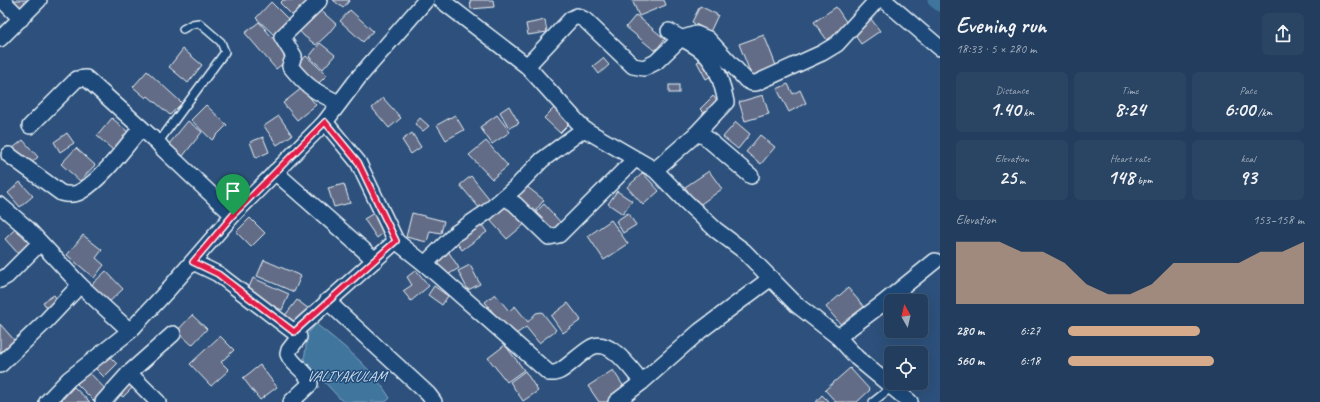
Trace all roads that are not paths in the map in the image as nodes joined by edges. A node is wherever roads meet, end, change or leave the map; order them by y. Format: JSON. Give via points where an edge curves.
{"nodes":[{"id":1,"x":2,"y":0,"type":"edge"},
{"id":2,"x":39,"y":0,"type":"edge"},
{"id":3,"x":319,"y":0,"type":"edge"},
{"id":4,"x":426,"y":0,"type":"edge"},
{"id":5,"x":441,"y":0,"type":"edge"},
{"id":6,"x":877,"y":0,"type":"edge"},
{"id":7,"x":884,"y":0,"type":"edge"},
{"id":8,"x":21,"y":19,"type":"junction"},
{"id":9,"x":183,"y":29,"type":"dead end"},
{"id":10,"x":674,"y":35,"type":"junction"},
{"id":11,"x":0,"y":39,"type":"edge"},
{"id":12,"x":940,"y":48,"type":"edge"},
{"id":13,"x":527,"y":66,"type":"junction"},
{"id":14,"x":339,"y":103,"type":"junction"},
{"id":15,"x":325,"y":122,"type":"junction"},
{"id":16,"x":30,"y":126,"type":"dead end"},
{"id":17,"x":141,"y":128,"type":"junction"},
{"id":18,"x":584,"y":129,"type":"junction"},
{"id":19,"x":696,"y":134,"type":"junction"},
{"id":20,"x":158,"y":143,"type":"junction"},
{"id":21,"x":9,"y":155,"type":"dead end"},
{"id":22,"x":636,"y":158,"type":"junction"},
{"id":23,"x":655,"y":170,"type":"junction"},
{"id":24,"x":275,"y":172,"type":"junction"},
{"id":25,"x":751,"y":176,"type":"dead end"},
{"id":26,"x":504,"y":198,"type":"junction"},
{"id":27,"x":0,"y":205,"type":"edge"},
{"id":28,"x":233,"y":215,"type":"junction"},
{"id":29,"x":396,"y":241,"type":"junction"},
{"id":30,"x":40,"y":243,"type":"junction"},
{"id":31,"x":375,"y":260,"type":"junction"},
{"id":32,"x":935,"y":261,"type":"dead end"},
{"id":33,"x":193,"y":262,"type":"junction"},
{"id":34,"x":425,"y":264,"type":"junction"},
{"id":35,"x":771,"y":278,"type":"junction"},
{"id":36,"x":0,"y":280,"type":"edge"},
{"id":37,"x":80,"y":284,"type":"junction"},
{"id":38,"x":327,"y":301,"type":"junction"},
{"id":39,"x":130,"y":331,"type":"junction"},
{"id":40,"x":294,"y":332,"type":"junction"},
{"id":41,"x":173,"y":334,"type":"dead end"},
{"id":42,"x":838,"y":336,"type":"junction"},
{"id":43,"x":0,"y":365,"type":"edge"},
{"id":44,"x":129,"y":373,"type":"junction"},
{"id":45,"x":884,"y":380,"type":"edge"},
{"id":46,"x":642,"y":382,"type":"junction"},
{"id":47,"x":888,"y":390,"type":"edge"},
{"id":48,"x":896,"y":390,"type":"edge"},
{"id":49,"x":47,"y":402,"type":"edge"},
{"id":50,"x":103,"y":402,"type":"edge"},
{"id":51,"x":158,"y":402,"type":"edge"},
{"id":52,"x":291,"y":402,"type":"edge"},
{"id":53,"x":434,"y":402,"type":"edge"},
{"id":54,"x":616,"y":402,"type":"edge"},
{"id":55,"x":873,"y":402,"type":"edge"},
{"id":56,"x":910,"y":402,"type":"edge"}],
"edges":[{"from":1,"to":8,"type":"street"},
{"from":2,"to":8,"type":"street"},
{"from":3,"to":14,"type":"street","via":[[282,37],[294,56],[290,66],[303,82],[319,94]]},
{"from":4,"to":14,"type":"street"},
{"from":5,"to":13,"type":"street"},
{"from":6,"to":10,"type":"street","via":[[836,44],[756,84],[746,80],[708,39],[696,34]]},
{"from":7,"to":12,"type":"street"},
{"from":8,"to":11,"type":"street"},
{"from":9,"to":20,"type":"lane","via":[[199,23],[220,42],[225,52]]},
{"from":10,"to":13,"type":"street","via":[[656,62],[644,68],[638,67],[628,61],[585,20],[577,16],[571,19]]},
{"from":10,"to":19,"type":"street","via":[[702,51],[717,70],[726,102]]},
{"from":13,"to":18,"type":"street"},
{"from":14,"to":15,"type":"street"},
{"from":15,"to":24,"type":"street"},
{"from":15,"to":29,"type":"street","via":[[358,162]]},
{"from":16,"to":17,"type":"street","via":[[77,79],[81,78],[89,80]]},
{"from":17,"to":20,"type":"street"},
{"from":17,"to":21,"type":"street","via":[[107,169],[72,195],[62,193]]},
{"from":18,"to":22,"type":"street"},
{"from":18,"to":26,"type":"street","via":[[542,160]]},
{"from":19,"to":23,"type":"street"},
{"from":19,"to":25,"type":"street","via":[[704,136]]},
{"from":20,"to":28,"type":"street"},
{"from":22,"to":23,"type":"street"},
{"from":22,"to":26,"type":"street","via":[[559,236],[549,237],[515,204]]},
{"from":23,"to":35,"type":"street","via":[[716,230],[744,251]]},
{"from":24,"to":28,"type":"street"},
{"from":24,"to":31,"type":"street"},
{"from":26,"to":34,"type":"street","via":[[456,233]]},
{"from":27,"to":30,"type":"street"},
{"from":28,"to":33,"type":"street"},
{"from":29,"to":31,"type":"street"},
{"from":29,"to":34,"type":"street"},
{"from":30,"to":36,"type":"street"},
{"from":30,"to":37,"type":"street"},
{"from":31,"to":38,"type":"street"},
{"from":32,"to":42,"type":"street"},
{"from":33,"to":39,"type":"street"},
{"from":33,"to":40,"type":"street","via":[[218,274]]},
{"from":34,"to":46,"type":"street","via":[[549,373],[560,371],[590,348],[603,345],[614,351]]},
{"from":35,"to":42,"type":"street","via":[[797,304]]},
{"from":35,"to":46,"type":"street","via":[[700,331]]},
{"from":37,"to":39,"type":"street"},
{"from":37,"to":43,"type":"street"},
{"from":38,"to":40,"type":"street"},
{"from":38,"to":53,"type":"street"},
{"from":39,"to":49,"type":"street","via":[[69,379]]},
{"from":40,"to":52,"type":"street","via":[[299,336],[288,354],[309,378],[310,384]]},
{"from":41,"to":44,"type":"street"},
{"from":42,"to":45,"type":"street","via":[[857,358]]},
{"from":44,"to":50,"type":"street"},
{"from":44,"to":51,"type":"street"},
{"from":46,"to":54,"type":"street"},
{"from":47,"to":55,"type":"lane"},
{"from":48,"to":56,"type":"street"}]}
